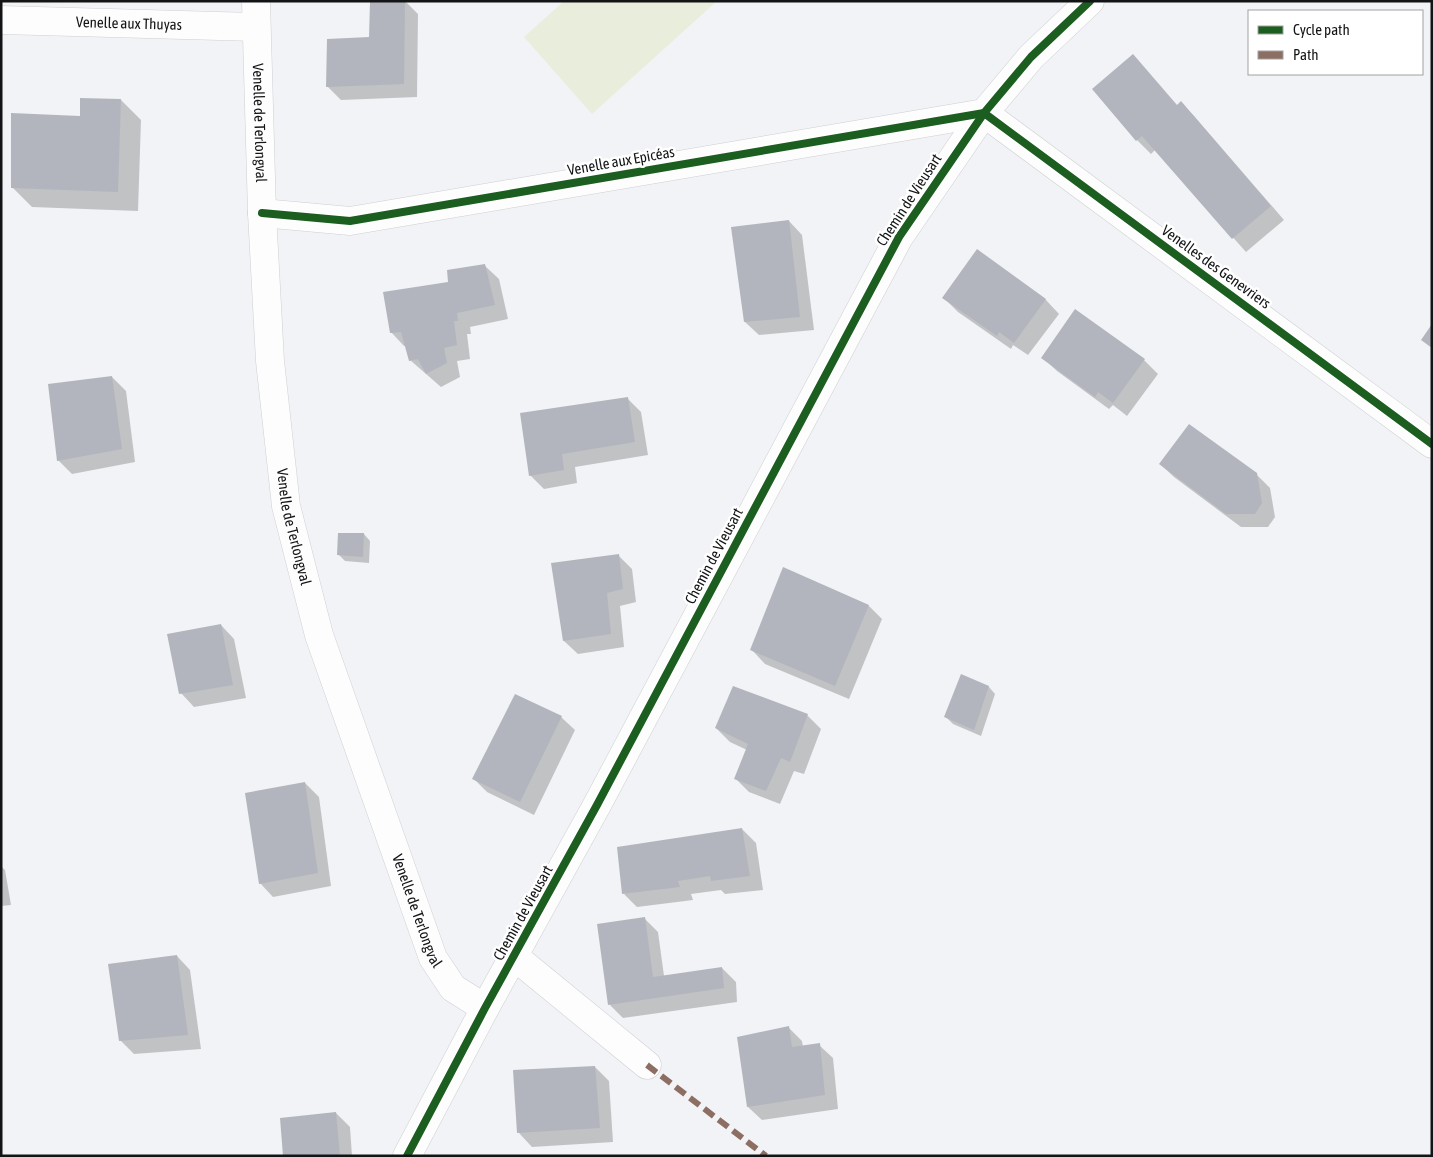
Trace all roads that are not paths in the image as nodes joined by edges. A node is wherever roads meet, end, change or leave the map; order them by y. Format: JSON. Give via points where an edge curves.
{"nodes":[{"id":1,"x":1090,"y":1,"type":"edge"},
{"id":2,"x":33,"y":11,"type":"edge"},
{"id":3,"x":256,"y":14,"type":"edge"},
{"id":4,"x":1,"y":20,"type":"edge"},
{"id":5,"x":984,"y":113,"type":"junction"},
{"id":6,"x":262,"y":213,"type":"junction"},
{"id":7,"x":1432,"y":444,"type":"edge"},
{"id":8,"x":515,"y":957,"type":"junction"},
{"id":9,"x":485,"y":1008,"type":"junction"},
{"id":10,"x":647,"y":1065,"type":"dead end"},
{"id":11,"x":407,"y":1156,"type":"edge"}],
"edges":[{"from":1,"to":5,"type":"street","name":"Chemin de Vieusart","via":[[1032,57]]},
{"from":2,"to":3,"type":"street","name":"Venelle aux Thuyas"},
{"from":2,"to":4,"type":"street","name":"Venelle aux Thuyas"},
{"from":3,"to":6,"type":"street","name":"Venelle de Terlongval"},
{"from":5,"to":6,"type":"street","name":"Venelle aux Epicéas","via":[[350,221]]},
{"from":5,"to":7,"type":"street","name":"Venelles des Genevriers"},
{"from":5,"to":8,"type":"street","name":"Chemin de Vieusart","via":[[899,237]]},
{"from":6,"to":9,"type":"street","name":"Venelle de Terlongval","via":[[270,361],[286,506],[319,636],[433,958],[453,988]]},
{"from":8,"to":9,"type":"street","name":"Chemin de Vieusart"},
{"from":8,"to":10,"type":"street"},
{"from":9,"to":11,"type":"street","name":"Chemin de Vieusart"}]}
